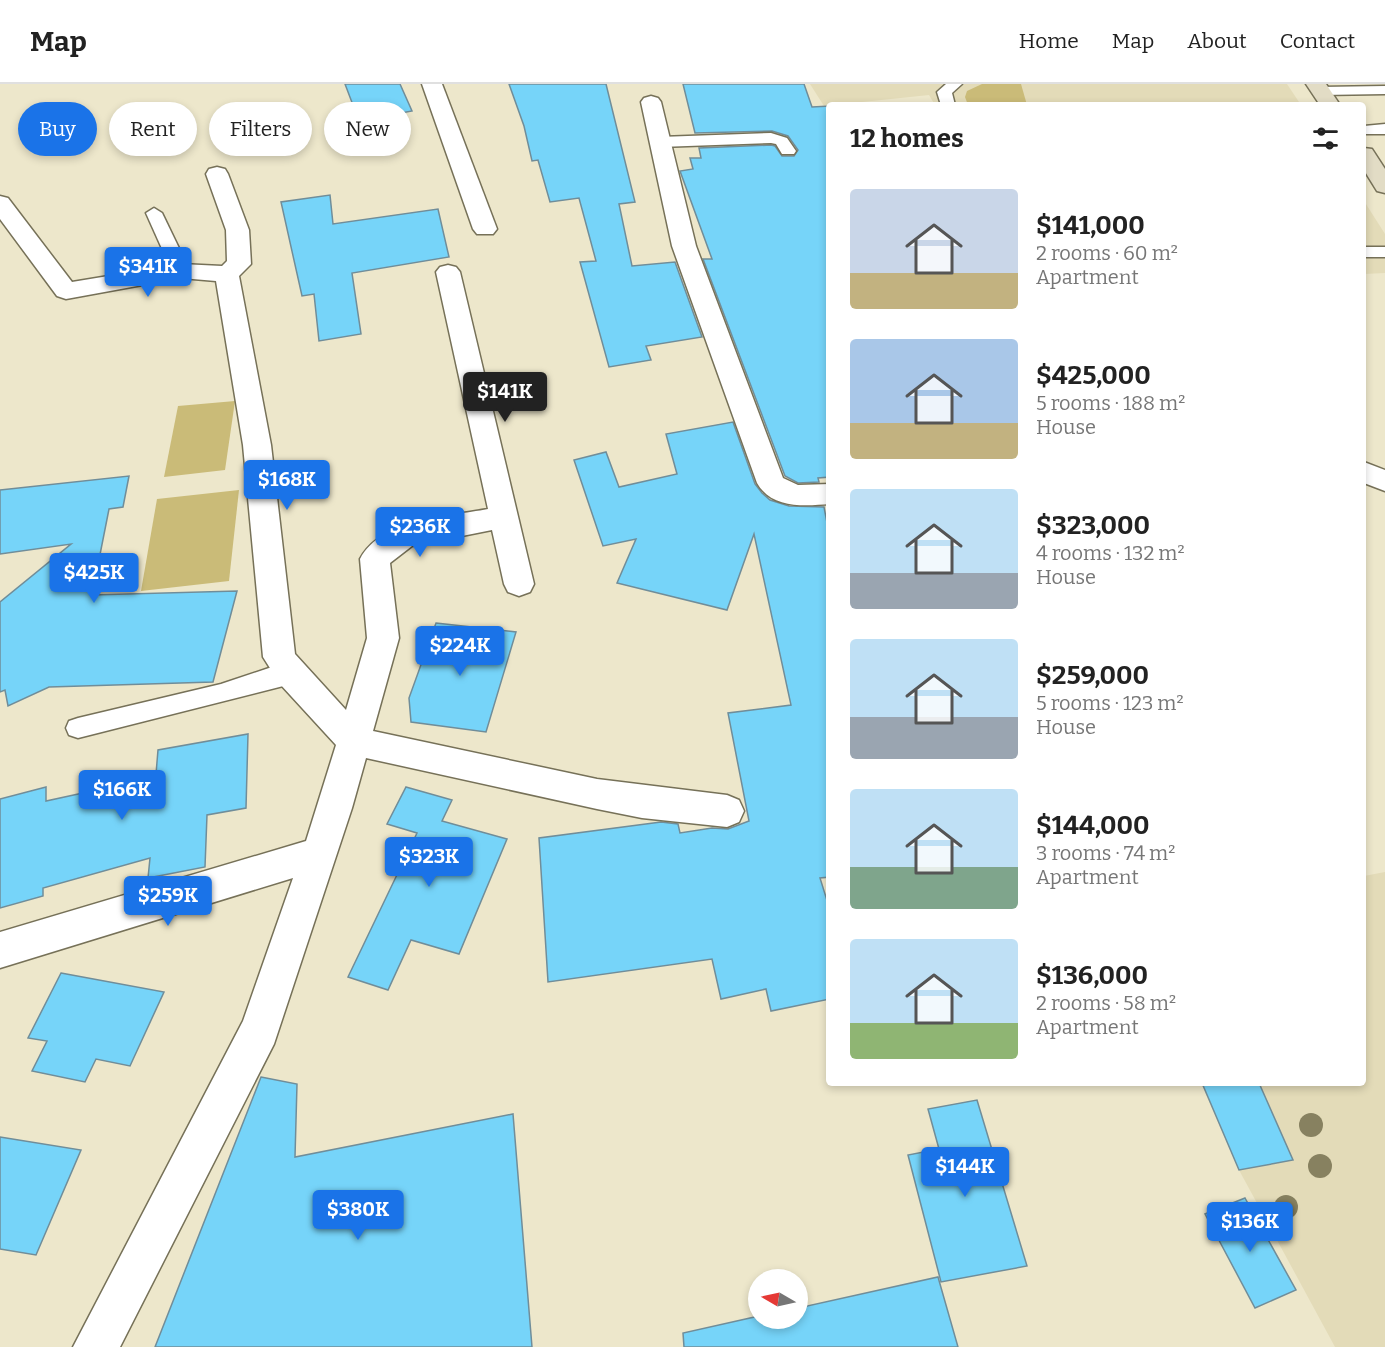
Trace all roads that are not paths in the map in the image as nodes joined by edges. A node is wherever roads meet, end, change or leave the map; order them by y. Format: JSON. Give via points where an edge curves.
{"nodes":[{"id":1,"x":432,"y":84,"type":"edge"},
{"id":2,"x":955,"y":84,"type":"edge"},
{"id":3,"x":1385,"y":90,"type":"edge"},
{"id":4,"x":1322,"y":93,"type":"edge"},
{"id":5,"x":651,"y":102,"type":"dead end"},
{"id":6,"x":947,"y":102,"type":"edge"},
{"id":7,"x":1385,"y":129,"type":"edge"},
{"id":8,"x":1366,"y":130,"type":"edge"},
{"id":9,"x":660,"y":142,"type":"junction"},
{"id":10,"x":788,"y":151,"type":"dead end"},
{"id":11,"x":1366,"y":157,"type":"edge"},
{"id":12,"x":217,"y":174,"type":"dead end"},
{"id":13,"x":1385,"y":186,"type":"edge"},
{"id":14,"x":0,"y":202,"type":"edge"},
{"id":15,"x":154,"y":213,"type":"dead end"},
{"id":16,"x":485,"y":229,"type":"dead end"},
{"id":17,"x":1366,"y":252,"type":"edge"},
{"id":18,"x":1385,"y":252,"type":"edge"},
{"id":19,"x":181,"y":271,"type":"junction"},
{"id":20,"x":448,"y":272,"type":"dead end"},
{"id":21,"x":227,"y":274,"type":"junction"},
{"id":22,"x":1366,"y":473,"type":"edge"},
{"id":23,"x":1385,"y":481,"type":"edge"},
{"id":24,"x":826,"y":494,"type":"edge"},
{"id":25,"x":503,"y":517,"type":"junction"},
{"id":26,"x":519,"y":584,"type":"dead end"},
{"id":27,"x":291,"y":675,"type":"junction"},
{"id":28,"x":78,"y":728,"type":"dead end"},
{"id":29,"x":354,"y":741,"type":"junction"},
{"id":30,"x":727,"y":811,"type":"dead end"},
{"id":31,"x":320,"y":853,"type":"junction"},
{"id":32,"x":0,"y":950,"type":"edge"},
{"id":33,"x":96,"y":1347,"type":"edge"}],
"edges":[{"from":1,"to":16,"type":"street"},
{"from":2,"to":6,"type":"lane","via":[[944,92]]},
{"from":3,"to":4,"type":"lane"},
{"from":5,"to":9,"type":"street"},
{"from":7,"to":8,"type":"lane"},
{"from":9,"to":10,"type":"lane","via":[[771,138],[782,141]]},
{"from":9,"to":24,"type":"street","via":[[684,246],[771,483],[779,492],[794,496]]},
{"from":11,"to":13,"type":"main road"},
{"from":12,"to":21,"type":"street","via":[[241,244],[239,264]]},
{"from":14,"to":19,"type":"street","via":[[66,291]]},
{"from":15,"to":19,"type":"lane"},
{"from":17,"to":18,"type":"lane"},
{"from":19,"to":21,"type":"street"},
{"from":20,"to":25,"type":"street"},
{"from":21,"to":27,"type":"street","via":[[257,445],[279,657]]},
{"from":22,"to":23,"type":"street"},
{"from":25,"to":26,"type":"street"},
{"from":25,"to":29,"type":"street","via":[[404,537],[375,559],[383,638]]},
{"from":27,"to":28,"type":"lane"},
{"from":27,"to":29,"type":"street"},
{"from":29,"to":30,"type":"street","via":[[597,794]]},
{"from":29,"to":31,"type":"street"},
{"from":31,"to":32,"type":"street"},
{"from":31,"to":33,"type":"street","via":[[260,1030]]}]}
